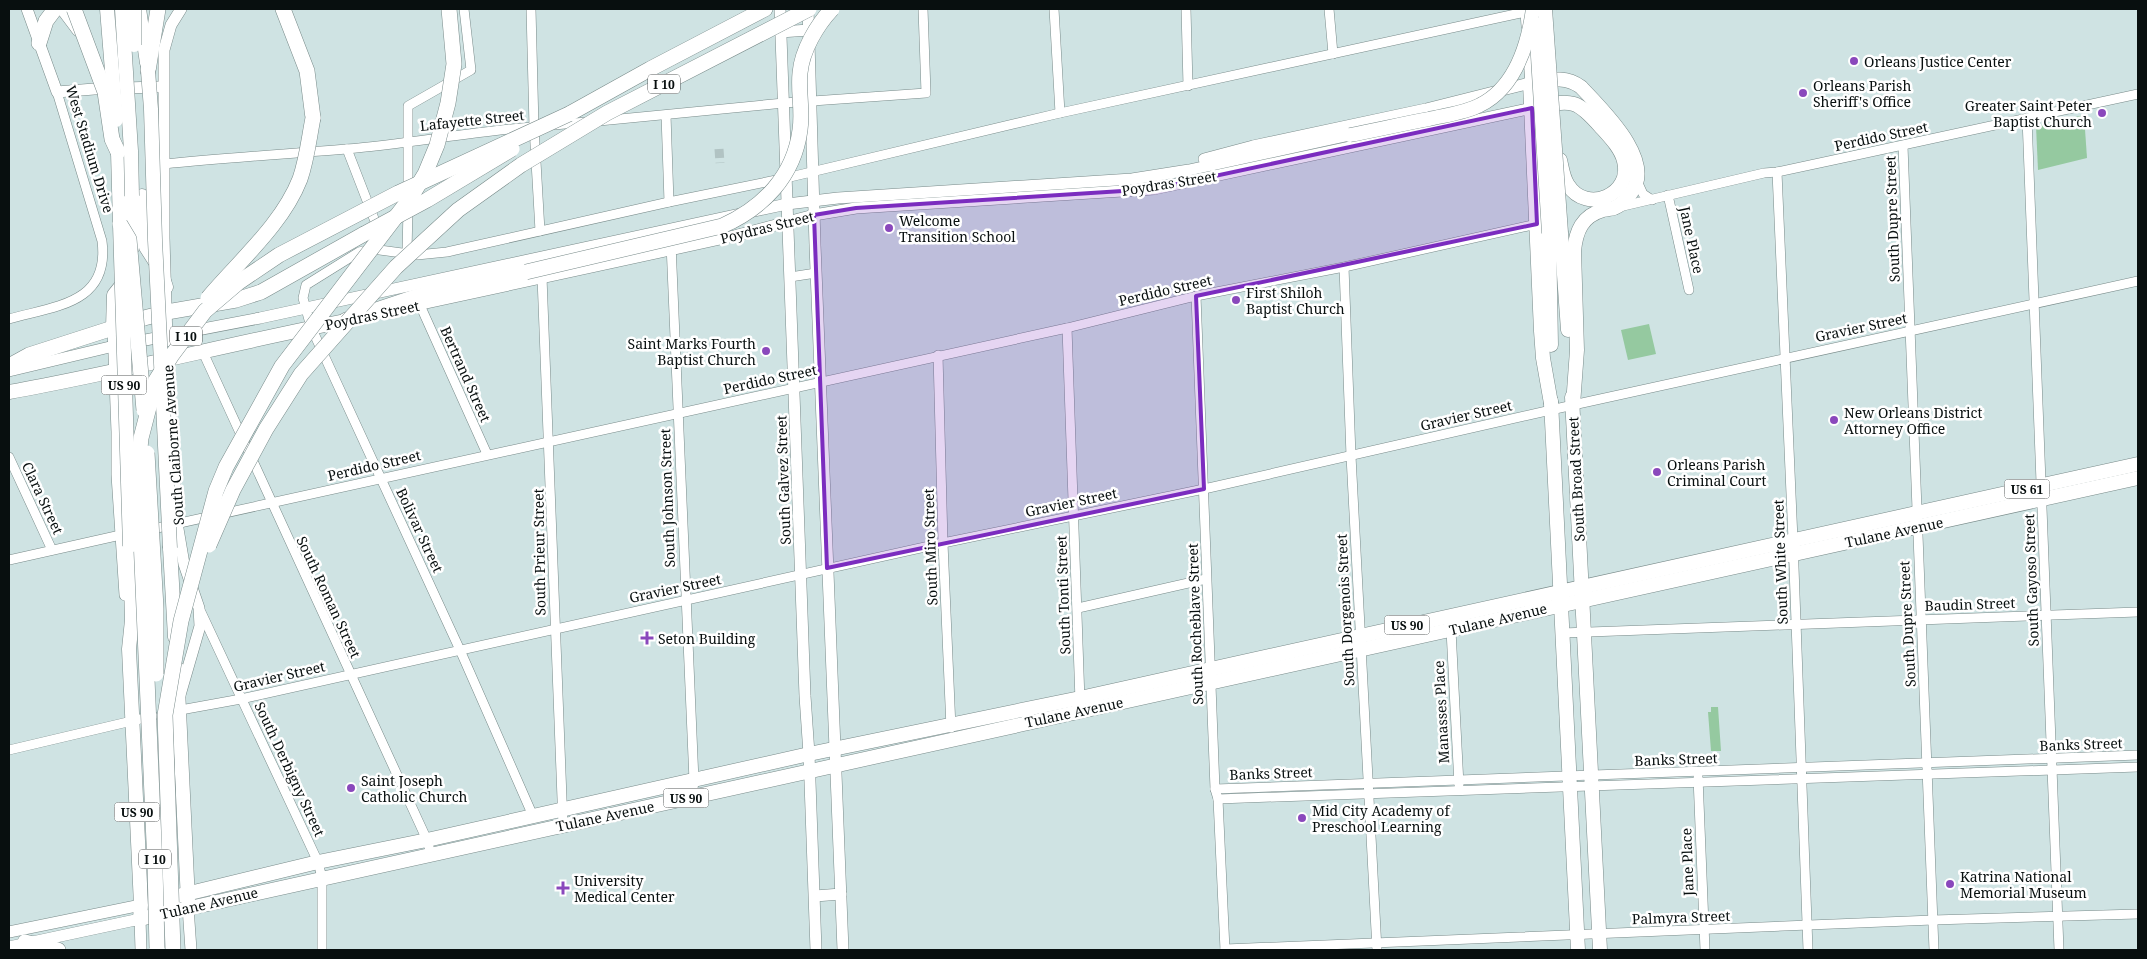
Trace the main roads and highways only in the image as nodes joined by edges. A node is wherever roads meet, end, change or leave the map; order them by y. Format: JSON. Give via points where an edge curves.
{"nodes":[{"id":1,"x":55,"y":9,"type":"edge"},
{"id":2,"x":64,"y":9,"type":"edge"},
{"id":3,"x":74,"y":9,"type":"edge"},
{"id":4,"x":107,"y":9,"type":"edge"},
{"id":5,"x":122,"y":9,"type":"edge"},
{"id":6,"x":134,"y":9,"type":"edge"},
{"id":7,"x":139,"y":9,"type":"edge"},
{"id":8,"x":158,"y":9,"type":"edge"},
{"id":9,"x":283,"y":9,"type":"edge"},
{"id":10,"x":449,"y":9,"type":"edge"},
{"id":11,"x":765,"y":9,"type":"edge"},
{"id":12,"x":809,"y":9,"type":"edge"},
{"id":13,"x":832,"y":9,"type":"edge"},
{"id":14,"x":1545,"y":9,"type":"edge"},
{"id":15,"x":1531,"y":10,"type":"edge"},
{"id":16,"x":39,"y":43,"type":"road end"},
{"id":17,"x":88,"y":44,"type":"junction"},
{"id":18,"x":148,"y":71,"type":"junction"},
{"id":19,"x":1532,"y":108,"type":"junction"},
{"id":20,"x":569,"y":114,"type":"junction"},
{"id":21,"x":1350,"y":135,"type":"road end"},
{"id":22,"x":1556,"y":147,"type":"junction"},
{"id":23,"x":118,"y":152,"type":"junction"},
{"id":24,"x":137,"y":196,"type":"junction"},
{"id":25,"x":120,"y":224,"type":"junction"},
{"id":26,"x":1555,"y":233,"type":"junction"},
{"id":27,"x":166,"y":287,"type":"road end"},
{"id":28,"x":345,"y":321,"type":"joint"},
{"id":29,"x":113,"y":328,"type":"junction"},
{"id":30,"x":169,"y":357,"type":"junction"},
{"id":31,"x":9,"y":366,"type":"edge"},
{"id":32,"x":9,"y":392,"type":"edge"},
{"id":33,"x":1573,"y":405,"type":"junction"},
{"id":34,"x":1552,"y":409,"type":"junction"},
{"id":35,"x":1576,"y":459,"type":"junction"},
{"id":36,"x":1555,"y":460,"type":"junction"},
{"id":37,"x":2138,"y":464,"type":"edge"},
{"id":38,"x":2138,"y":478,"type":"edge"},
{"id":39,"x":2041,"y":492,"type":"junction"},
{"id":40,"x":1578,"y":531,"type":"junction"},
{"id":41,"x":1558,"y":535,"type":"junction"},
{"id":42,"x":191,"y":585,"type":"junction"},
{"id":43,"x":1583,"y":593,"type":"junction"},
{"id":44,"x":1561,"y":598,"type":"junction"},
{"id":45,"x":1211,"y":675,"type":"junction"},
{"id":46,"x":1587,"y":692,"type":"junction"},
{"id":47,"x":1566,"y":693,"type":"junction"},
{"id":48,"x":1080,"y":705,"type":"junction"},
{"id":49,"x":151,"y":770,"type":"junction"},
{"id":50,"x":429,"y":847,"type":"junction"},
{"id":51,"x":1597,"y":882,"type":"junction"},
{"id":52,"x":1575,"y":883,"type":"junction"},
{"id":53,"x":187,"y":893,"type":"junction"},
{"id":54,"x":188,"y":907,"type":"junction"},
{"id":55,"x":141,"y":912,"type":"junction"},
{"id":56,"x":25,"y":946,"type":"edge"},
{"id":57,"x":58,"y":950,"type":"edge"},
{"id":58,"x":157,"y":950,"type":"edge"},
{"id":59,"x":172,"y":950,"type":"edge"},
{"id":60,"x":1578,"y":950,"type":"edge"},
{"id":61,"x":1600,"y":950,"type":"edge"}],
"edges":[{"from":1,"to":16,"type":"highway","via":[[46,21]]},
{"from":2,"to":17,"type":"highway","bridge":true},
{"from":3,"to":17,"type":"highway","bridge":true},
{"from":4,"to":23,"type":"main road","number":"US 90","bridge":true},
{"from":5,"to":24,"type":"main road","bridge":true},
{"from":6,"to":24,"type":"main road","bridge":true},
{"from":7,"to":18,"type":"main road","name":"South Claiborne Avenue","number":"US 90"},
{"from":8,"to":18,"type":"highway"},
{"from":9,"to":30,"type":"highway","bridge":true,"via":[[307,71],[313,118],[300,180],[276,219],[182,330]]},
{"from":10,"to":42,"type":"highway","bridge":true,"via":[[454,64],[438,145],[411,197],[267,389],[216,492]]},
{"from":11,"to":20,"type":"highway","number":"I 10"},
{"from":12,"to":42,"type":"highway","number":"I 10","bridge":true,"via":[[607,112],[521,164],[458,210],[396,266],[288,393],[234,490]]},
{"from":13,"to":28,"type":"highway","bridge":true,"via":[[811,38],[802,66],[800,130],[796,150],[782,180],[762,202],[739,219],[722,226],[415,297]]},
{"from":14,"to":22,"type":"main road","name":"South Broad Street","bridge":true},
{"from":15,"to":21,"type":"main road","bridge":true,"via":[[1529,34],[1519,64],[1492,98],[1480,106],[1455,113]]},
{"from":15,"to":26,"type":"main road","name":"South Broad Street","bridge":true},
{"from":17,"to":23,"type":"highway","bridge":true,"via":[[105,92],[112,139]]},
{"from":18,"to":53,"type":"main road","name":"South Claiborne Avenue","number":"US 90","bridge":true},
{"from":19,"to":22,"type":"main road","via":[[1569,102],[1582,108],[1622,154],[1625,176],[1622,184],[1611,196],[1585,199],[1568,186]]},
{"from":19,"to":33,"type":"main road","via":[[1530,83],[1561,78],[1574,82],[1624,138],[1636,161],[1638,183],[1629,196],[1614,208],[1590,216],[1579,228],[1575,242]]},
{"from":19,"to":34,"type":"main road","via":[[1543,358]]},
{"from":20,"to":29,"type":"highway","bridge":true,"via":[[427,200],[261,292],[236,300],[166,312]]},
{"from":20,"to":30,"type":"highway","number":"I 10","bridge":true,"via":[[398,193],[279,255],[239,282],[206,312]]},
{"from":22,"to":26,"type":"main road","name":"South Broad Street","bridge":true},
{"from":23,"to":25,"type":"main road","number":"US 90"},
{"from":24,"to":27,"type":"main road","via":[[146,247],[160,269]]},
{"from":24,"to":29,"type":"main road","via":[[132,268],[114,295]]},
{"from":25,"to":49,"type":"highway","bridge":true,"via":[[129,239],[156,608]]},
{"from":25,"to":55,"type":"main road","number":"US 90","bridge":true,"via":[[126,541],[132,620],[129,649]]},
{"from":26,"to":33,"type":"main road","name":"South Broad Street"},
{"from":26,"to":34,"type":"main road","name":"South Broad Street"},
{"from":28,"to":30,"type":"main road","name":"Poydras Street"},
{"from":29,"to":31,"type":"highway","via":[[29,355]]},
{"from":30,"to":32,"type":"main road","name":"Poydras Street"},
{"from":30,"to":49,"type":"highway","number":"I 10","bridge":true,"via":[[156,380],[141,438],[138,468]]},
{"from":33,"to":35,"type":"main road","name":"South Broad Street"},
{"from":34,"to":36,"type":"main road","name":"South Broad Street"},
{"from":35,"to":36,"type":"main road"},
{"from":35,"to":40,"type":"main road","name":"South Broad Street"},
{"from":36,"to":41,"type":"main road","name":"South Broad Street"},
{"from":37,"to":39,"type":"main road","name":"Tulane Avenue","number":"US 61"},
{"from":38,"to":39,"type":"main road","name":"Tulane Avenue","number":"US 61"},
{"from":39,"to":43,"type":"main road","name":"Tulane Avenue","number":"US 61"},
{"from":40,"to":41,"type":"main road"},
{"from":40,"to":43,"type":"main road","name":"South Broad Street"},
{"from":41,"to":44,"type":"main road","name":"South Broad Street"},
{"from":42,"to":59,"type":"highway","number":"I 10","bridge":true,"via":[[181,621],[165,715]]},
{"from":43,"to":44,"type":"main road","name":"Tulane Avenue","number":"US 61"},
{"from":43,"to":46,"type":"main road","name":"South Broad Street"},
{"from":44,"to":45,"type":"main road","name":"Tulane Avenue","number":"US 90","via":[[1360,635]]},
{"from":44,"to":45,"type":"main road","name":"Tulane Avenue","number":"US 90","via":[[1451,630],[1361,650]]},
{"from":44,"to":47,"type":"main road","name":"South Broad Street"},
{"from":45,"to":48,"type":"main road","name":"Tulane Avenue","number":"US 90"},
{"from":46,"to":47,"type":"main road"},
{"from":46,"to":51,"type":"main road","name":"South Broad Street"},
{"from":47,"to":52,"type":"main road","name":"South Broad Street"},
{"from":48,"to":50,"type":"main road","name":"Tulane Avenue","number":"US 90","via":[[952,738],[692,797],[563,825]]},
{"from":48,"to":50,"type":"main road","name":"Tulane Avenue","number":"US 90","via":[[950,724],[809,754],[533,816]]},
{"from":49,"to":58,"type":"highway","number":"I 10","bridge":true},
{"from":50,"to":53,"type":"main road","name":"Tulane Avenue","number":"US 90","via":[[318,862]]},
{"from":50,"to":54,"type":"main road","name":"Tulane Avenue","number":"US 90","via":[[322,878]]},
{"from":51,"to":52,"type":"main road"},
{"from":51,"to":61,"type":"main road","name":"South Broad Street"},
{"from":52,"to":60,"type":"main road","name":"South Broad Street"},
{"from":53,"to":54,"type":"main road","name":"South Claiborne Avenue"},
{"from":53,"to":55,"type":"main road","name":"Tulane Avenue"},
{"from":54,"to":55,"type":"main road","name":"Tulane Avenue"},
{"from":56,"to":57,"type":"highway"}]}
